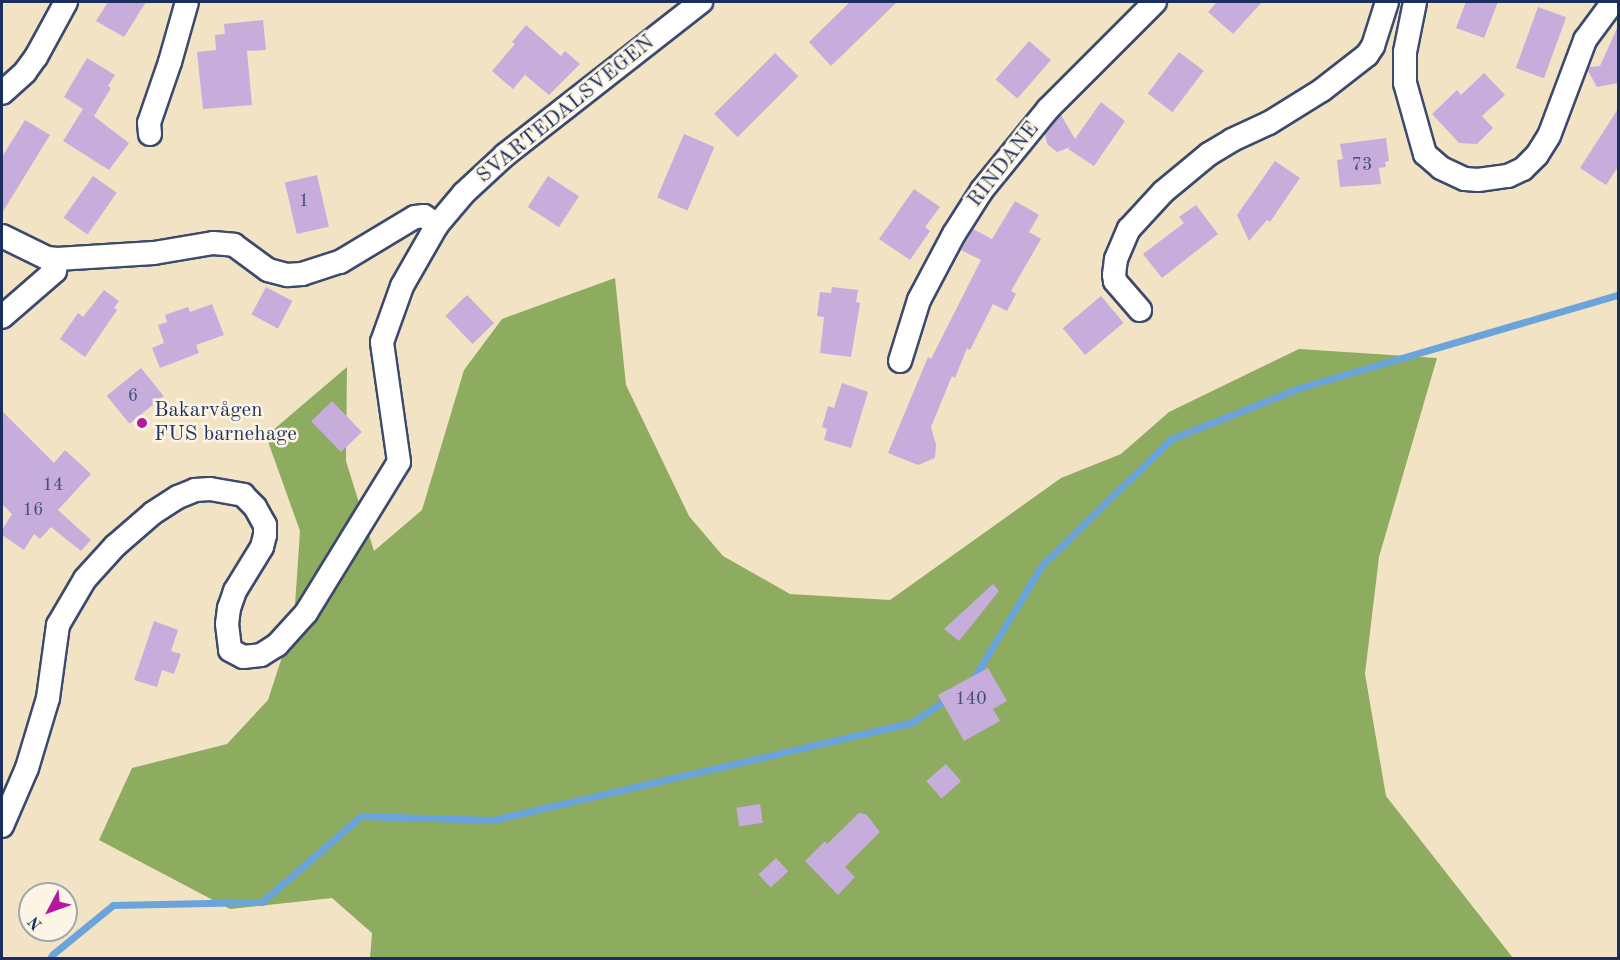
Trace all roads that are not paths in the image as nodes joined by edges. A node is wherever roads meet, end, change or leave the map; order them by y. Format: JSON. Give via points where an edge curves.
{"nodes":[{"id":1,"x":66,"y":2,"type":"edge"},
{"id":2,"x":187,"y":2,"type":"edge"},
{"id":3,"x":701,"y":2,"type":"edge"},
{"id":4,"x":1155,"y":2,"type":"edge"},
{"id":5,"x":1387,"y":2,"type":"edge"},
{"id":6,"x":1415,"y":2,"type":"edge"},
{"id":7,"x":1613,"y":2,"type":"edge"},
{"id":8,"x":2,"y":93,"type":"edge"},
{"id":9,"x":150,"y":134,"type":"dead end"},
{"id":10,"x":437,"y":225,"type":"junction"},
{"id":11,"x":2,"y":236,"type":"edge"},
{"id":12,"x":57,"y":259,"type":"junction"},
{"id":13,"x":1140,"y":310,"type":"dead end"},
{"id":14,"x":2,"y":317,"type":"edge"},
{"id":15,"x":900,"y":361,"type":"dead end"},
{"id":16,"x":2,"y":826,"type":"edge"}],
"edges":[{"from":1,"to":8,"type":"street","via":[[36,57]]},
{"from":2,"to":9,"type":"street","via":[[149,123]]},
{"from":3,"to":10,"type":"street","name":"SVARTEDALSVEGEN","via":[[505,154]]},
{"from":4,"to":15,"type":"street","name":"RINDANE","via":[[1048,109],[982,190],[919,300]]},
{"from":5,"to":13,"type":"street","via":[[1367,55],[1322,90],[1209,154],[1171,185],[1129,229],[1116,259],[1114,275]]},
{"from":6,"to":7,"type":"street","via":[[1407,34],[1405,83],[1425,154],[1441,168],[1465,179],[1478,180],[1508,176],[1523,169],[1537,155],[1549,136],[1585,40]]},
{"from":10,"to":12,"type":"street","via":[[424,216],[408,219],[340,262],[302,274],[268,270],[234,244],[223,243],[154,253]]},
{"from":10,"to":16,"type":"street","name":"SVARTEDALSVEGEN","via":[[402,286],[382,342],[399,462],[306,613],[268,653],[243,657],[236,654],[230,650],[229,608],[265,535],[265,525],[255,507],[243,495],[210,489],[186,494],[153,513],[101,561],[75,593],[58,625],[48,698],[27,768]]},
{"from":11,"to":12,"type":"street"},
{"from":12,"to":14,"type":"street","via":[[55,271]]}]}
